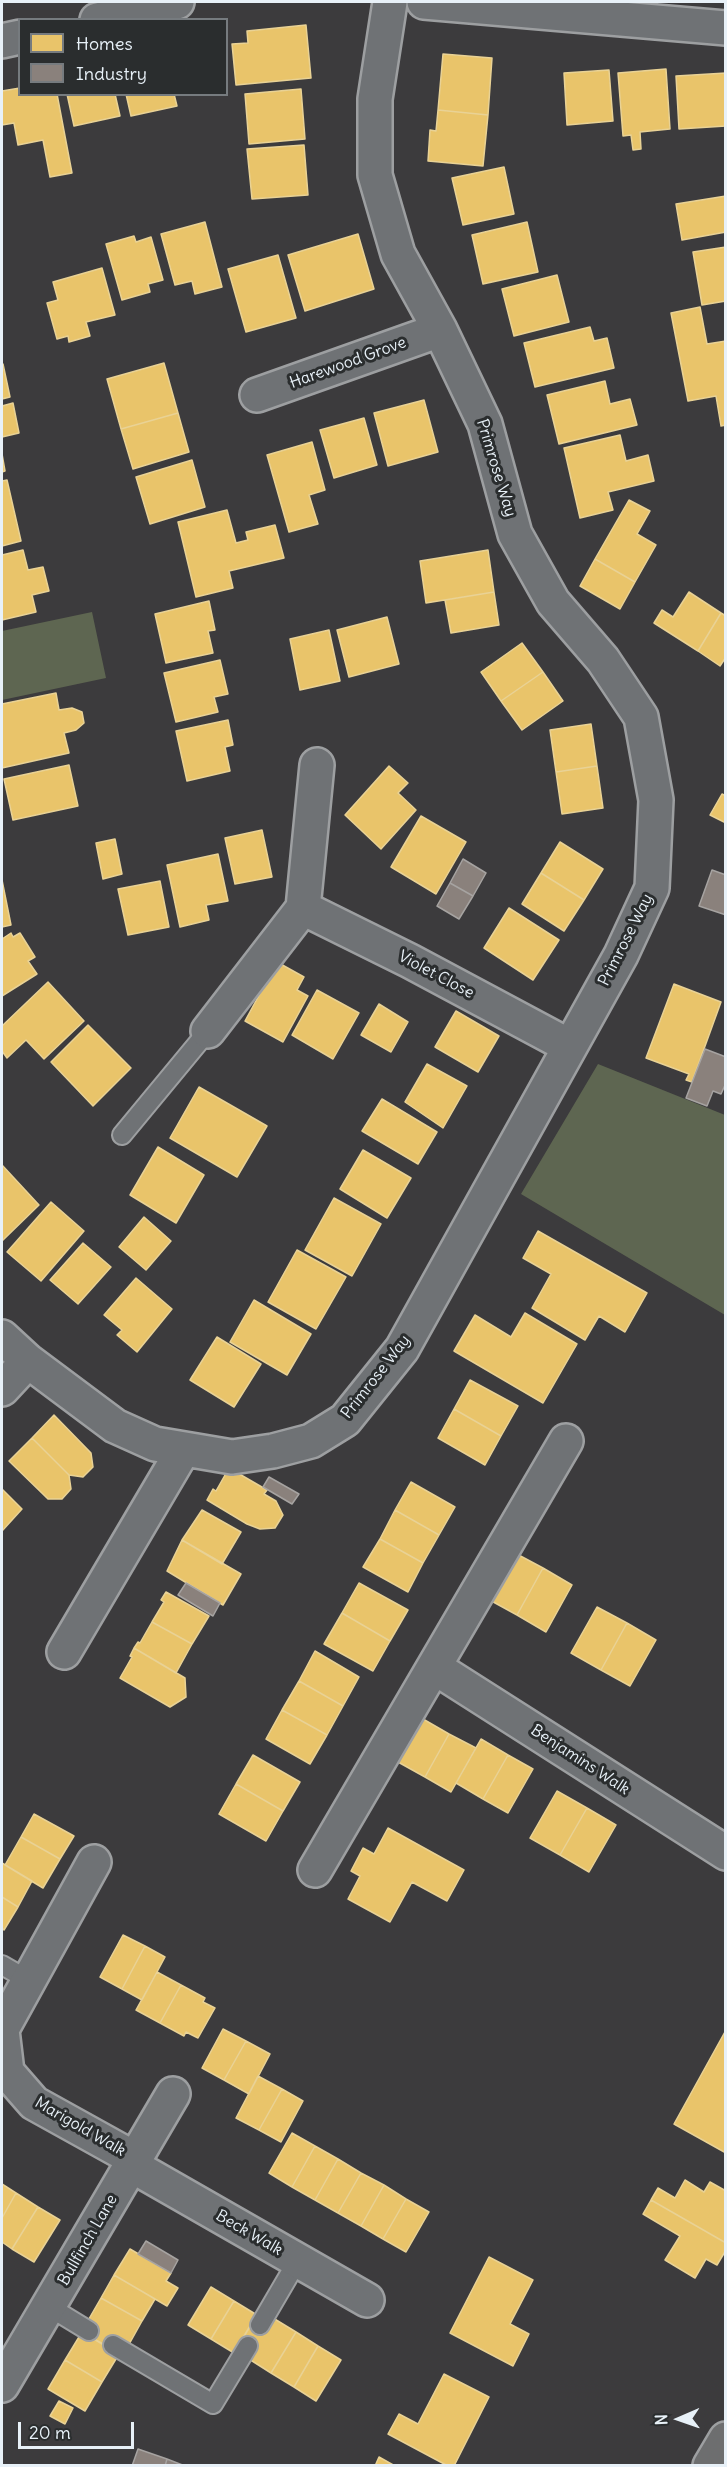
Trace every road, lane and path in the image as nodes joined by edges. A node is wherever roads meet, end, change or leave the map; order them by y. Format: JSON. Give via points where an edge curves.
{"nodes":[{"id":1,"x":177,"y":2,"type":"edge"},
{"id":2,"x":390,"y":2,"type":"edge"},
{"id":3,"x":424,"y":2,"type":"edge"},
{"id":4,"x":106,"y":18,"type":"edge"},
{"id":5,"x":726,"y":28,"type":"edge"},
{"id":6,"x":18,"y":37,"type":"edge"},
{"id":7,"x":2,"y":41,"type":"edge"},
{"id":8,"x":440,"y":330,"type":"junction"},
{"id":9,"x":257,"y":395,"type":"dead end"},
{"id":10,"x":317,"y":765,"type":"dead end"},
{"id":11,"x":303,"y":908,"type":"junction"},
{"id":12,"x":208,"y":1031,"type":"joint"},
{"id":13,"x":569,"y":1046,"type":"junction"},
{"id":14,"x":122,"y":1135,"type":"dead end"},
{"id":15,"x":2,"y":1337,"type":"edge"},
{"id":16,"x":28,"y":1360,"type":"junction"},
{"id":17,"x":2,"y":1389,"type":"edge"},
{"id":18,"x":566,"y":1441,"type":"dead end"},
{"id":19,"x":183,"y":1450,"type":"junction"},
{"id":20,"x":64,"y":1652,"type":"dead end"},
{"id":21,"x":434,"y":1667,"type":"junction"},
{"id":22,"x":726,"y":1853,"type":"edge"},
{"id":23,"x":94,"y":1862,"type":"dead end"},
{"id":24,"x":315,"y":1870,"type":"dead end"},
{"id":25,"x":15,"y":1973,"type":"edge"},
{"id":26,"x":2,"y":2029,"type":"edge"},
{"id":27,"x":173,"y":2094,"type":"dead end"},
{"id":28,"x":133,"y":2162,"type":"junction"},
{"id":29,"x":298,"y":2260,"type":"junction"},
{"id":30,"x":367,"y":2300,"type":"dead end"},
{"id":31,"x":48,"y":2306,"type":"junction"},
{"id":32,"x":260,"y":2325,"type":"dead end"},
{"id":33,"x":89,"y":2331,"type":"dead end"},
{"id":34,"x":13,"y":2340,"type":"edge"},
{"id":35,"x":113,"y":2345,"type":"dead end"},
{"id":36,"x":248,"y":2346,"type":"dead end"},
{"id":37,"x":2,"y":2385,"type":"edge"},
{"id":38,"x":726,"y":2439,"type":"edge"},
{"id":39,"x":710,"y":2466,"type":"edge"}],
"edges":[{"from":1,"to":4,"type":"street"},
{"from":2,"to":8,"type":"street","name":"Primrose Way","via":[[375,99],[375,175],[398,254]]},
{"from":3,"to":5,"type":"street"},
{"from":6,"to":7,"type":"street"},
{"from":8,"to":9,"type":"street","name":"Harewood Grove"},
{"from":8,"to":13,"type":"street","name":"Primrose Way","via":[[485,424],[515,534],[553,602],[603,660],[641,717],[654,789],[652,888],[621,955]]},
{"from":10,"to":11,"type":"street"},
{"from":11,"to":12,"type":"street"},
{"from":11,"to":13,"type":"street","name":"Violet Close"},
{"from":12,"to":14,"type":"lane"},
{"from":13,"to":19,"type":"street","name":"Primrose Way","via":[[402,1349],[345,1420],[311,1441],[273,1451],[232,1457]]},
{"from":15,"to":16,"type":"street","name":"Primrose Way"},
{"from":16,"to":17,"type":"street"},
{"from":16,"to":19,"type":"street","name":"Primrose Way","via":[[115,1426],[154,1444]]},
{"from":18,"to":21,"type":"street"},
{"from":19,"to":20,"type":"street"},
{"from":21,"to":22,"type":"street","name":"Benjamins Walk"},
{"from":21,"to":24,"type":"street"},
{"from":23,"to":25,"type":"street","name":"Marigold Walk"},
{"from":25,"to":26,"type":"street","name":"Marigold Walk"},
{"from":26,"to":28,"type":"street","name":"Marigold Walk","via":[[7,2072],[34,2103]]},
{"from":27,"to":28,"type":"street","name":"Bullfinch Lane"},
{"from":28,"to":29,"type":"street","name":"Beck Walk"},
{"from":28,"to":31,"type":"street","name":"Bullfinch Lane"},
{"from":29,"to":30,"type":"street","name":"Beck Walk"},
{"from":29,"to":32,"type":"lane"},
{"from":31,"to":33,"type":"lane"},
{"from":31,"to":34,"type":"street","name":"Bullfinch Lane"},
{"from":34,"to":37,"type":"street","name":"Bullfinch Lane"},
{"from":35,"to":36,"type":"lane","via":[[213,2404]]},
{"from":38,"to":39,"type":"main road"}]}
